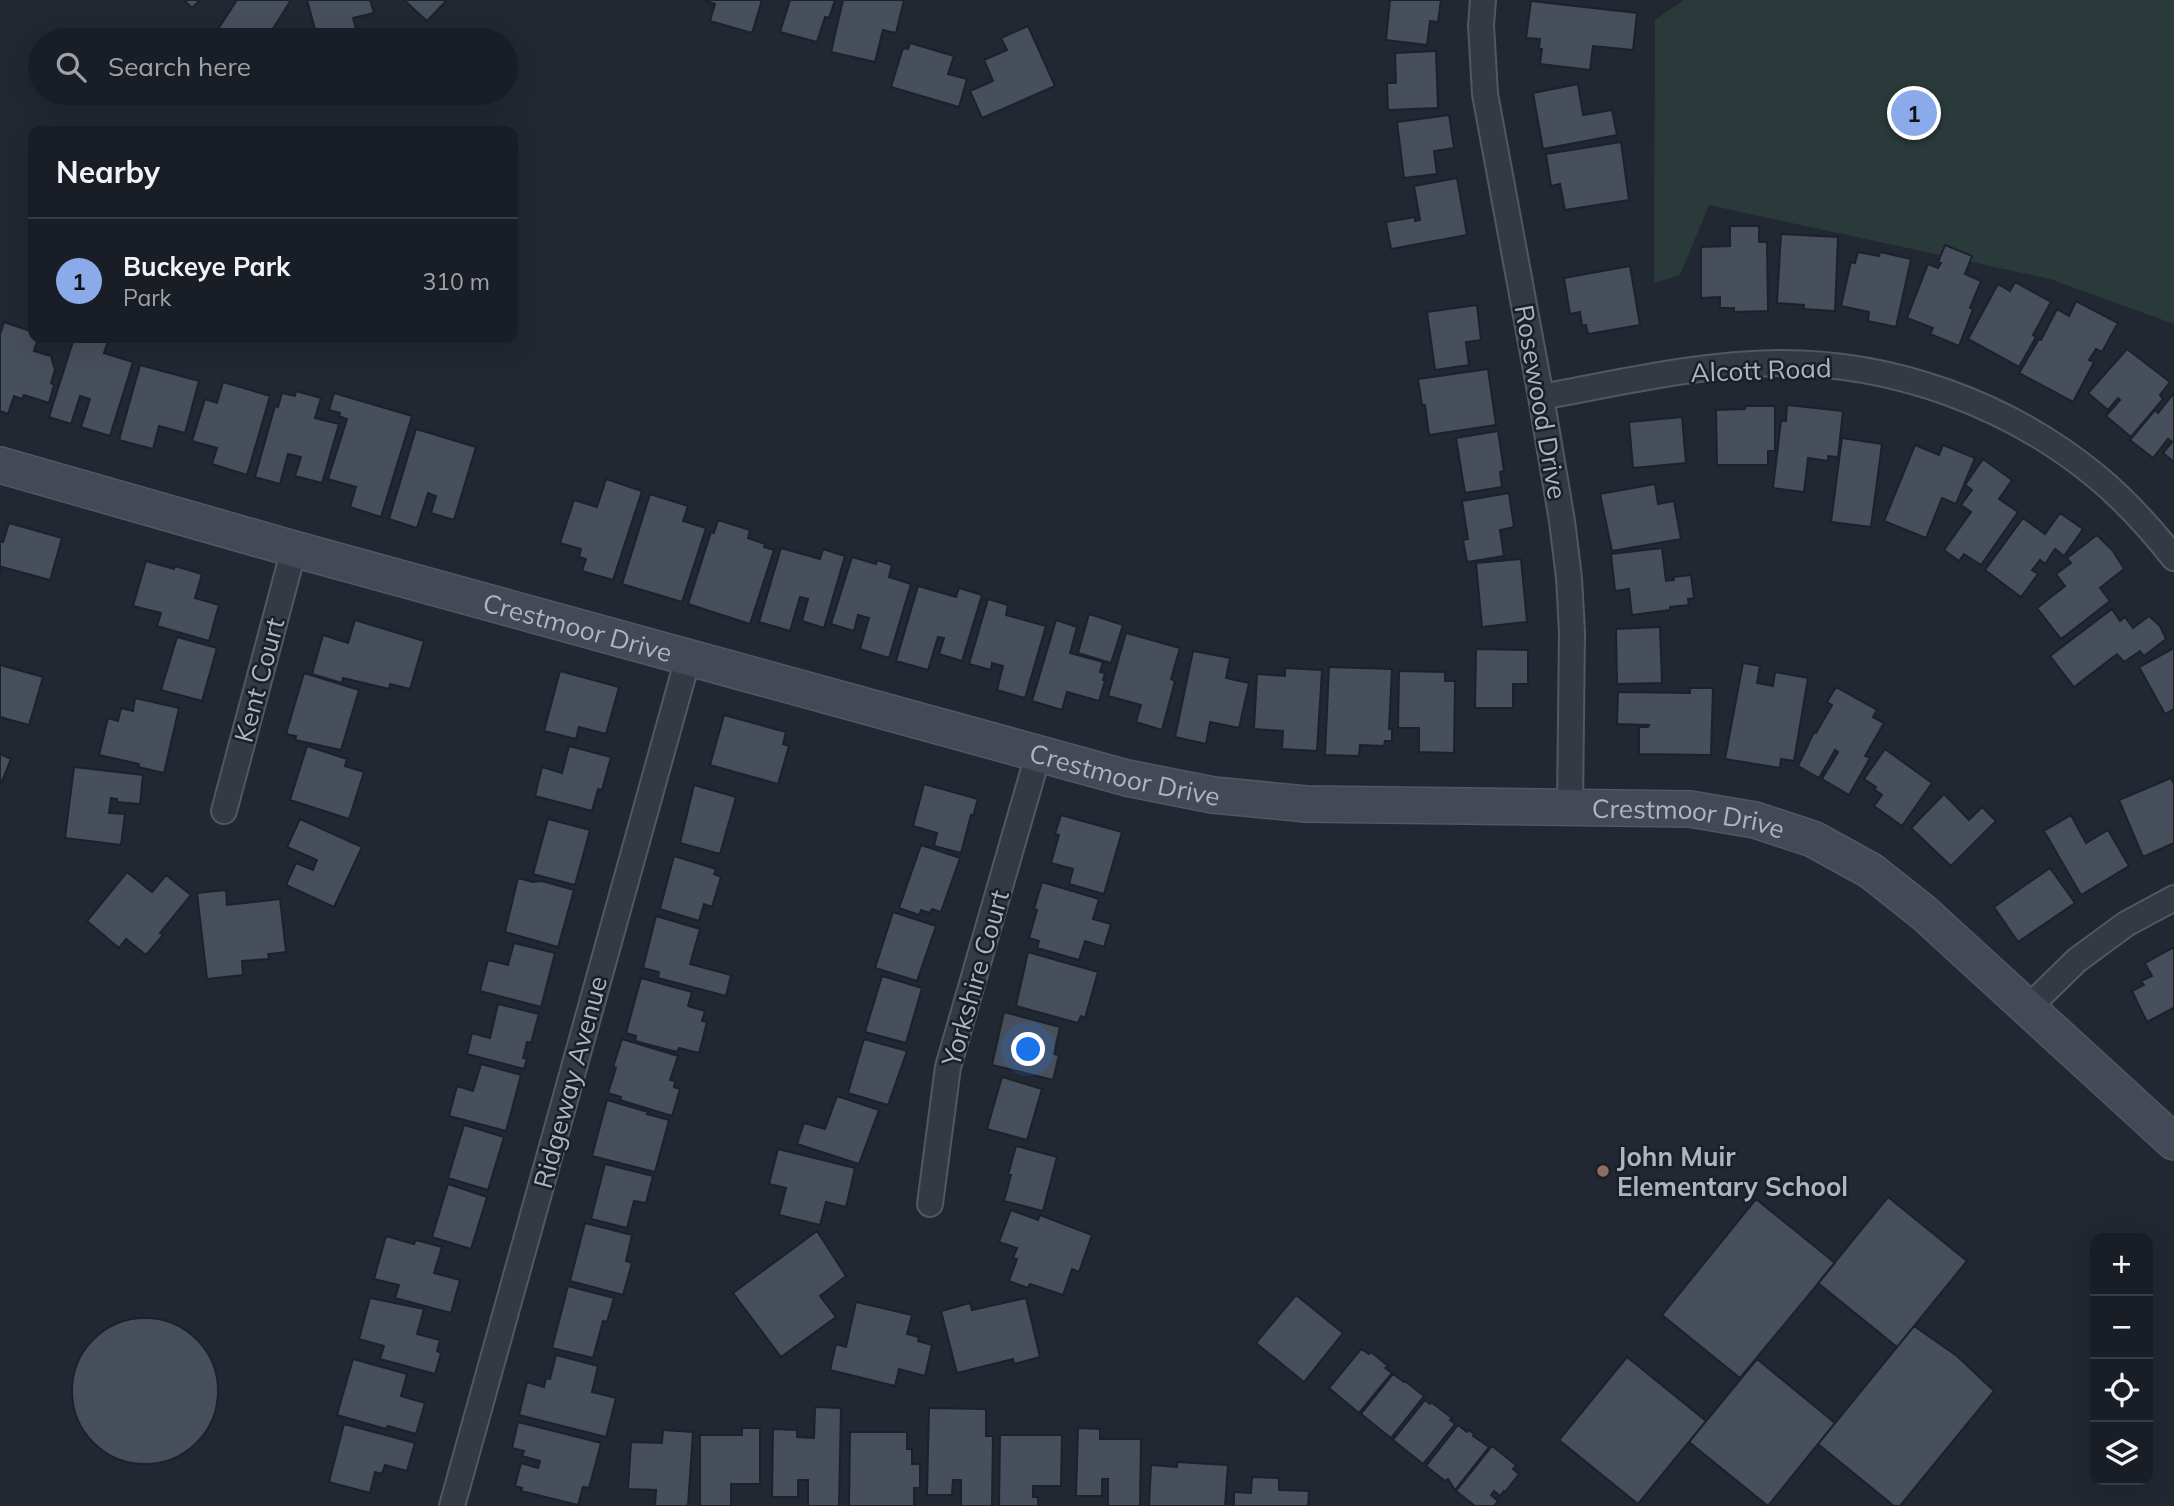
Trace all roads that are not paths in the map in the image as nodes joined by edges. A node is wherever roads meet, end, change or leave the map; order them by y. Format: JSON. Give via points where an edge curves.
{"nodes":[{"id":1,"x":1483,"y":0,"type":"edge"},
{"id":2,"x":1541,"y":397,"type":"junction"},
{"id":3,"x":0,"y":465,"type":"edge"},
{"id":4,"x":295,"y":549,"type":"junction"},
{"id":5,"x":2174,"y":558,"type":"edge"},
{"id":6,"x":688,"y":658,"type":"junction"},
{"id":7,"x":1038,"y":755,"type":"junction"},
{"id":8,"x":1570,"y":807,"type":"junction"},
{"id":9,"x":224,"y":811,"type":"dead end"},
{"id":10,"x":2174,"y":898,"type":"edge"},
{"id":11,"x":2028,"y":1009,"type":"junction"},
{"id":12,"x":2174,"y":1142,"type":"edge"},
{"id":13,"x":930,"y":1204,"type":"dead end"},
{"id":14,"x":453,"y":1506,"type":"edge"}],
"edges":[{"from":1,"to":2,"type":"street","name":"Rosewood Drive","via":[[1480,25],[1486,94]]},
{"from":2,"to":5,"type":"street","name":"Alcott Road","via":[[1698,369],[1778,363],[1846,367],[1919,383],[1984,406],[2045,440],[2097,477]]},
{"from":2,"to":8,"type":"street","name":"Rosewood Drive","via":[[1562,520],[1573,632]]},
{"from":3,"to":4,"type":"street","name":"Crestmoor Drive"},
{"from":4,"to":6,"type":"street","name":"Crestmoor Drive"},
{"from":4,"to":9,"type":"street","name":"Kent Court"},
{"from":6,"to":7,"type":"street","name":"Crestmoor Drive"},
{"from":6,"to":14,"type":"street","name":"Ridgeway Avenue"},
{"from":7,"to":8,"type":"street","name":"Crestmoor Drive","via":[[1213,795],[1306,804]]},
{"from":7,"to":13,"type":"street","name":"Yorkshire Court","via":[[948,1067]]},
{"from":8,"to":11,"type":"street","name":"Crestmoor Drive","via":[[1690,809],[1755,820],[1813,839],[1871,872],[1924,913]]},
{"from":10,"to":11,"type":"street","via":[[2126,924],[2077,960]]},
{"from":11,"to":12,"type":"street","name":"Crestmoor Drive"}]}
